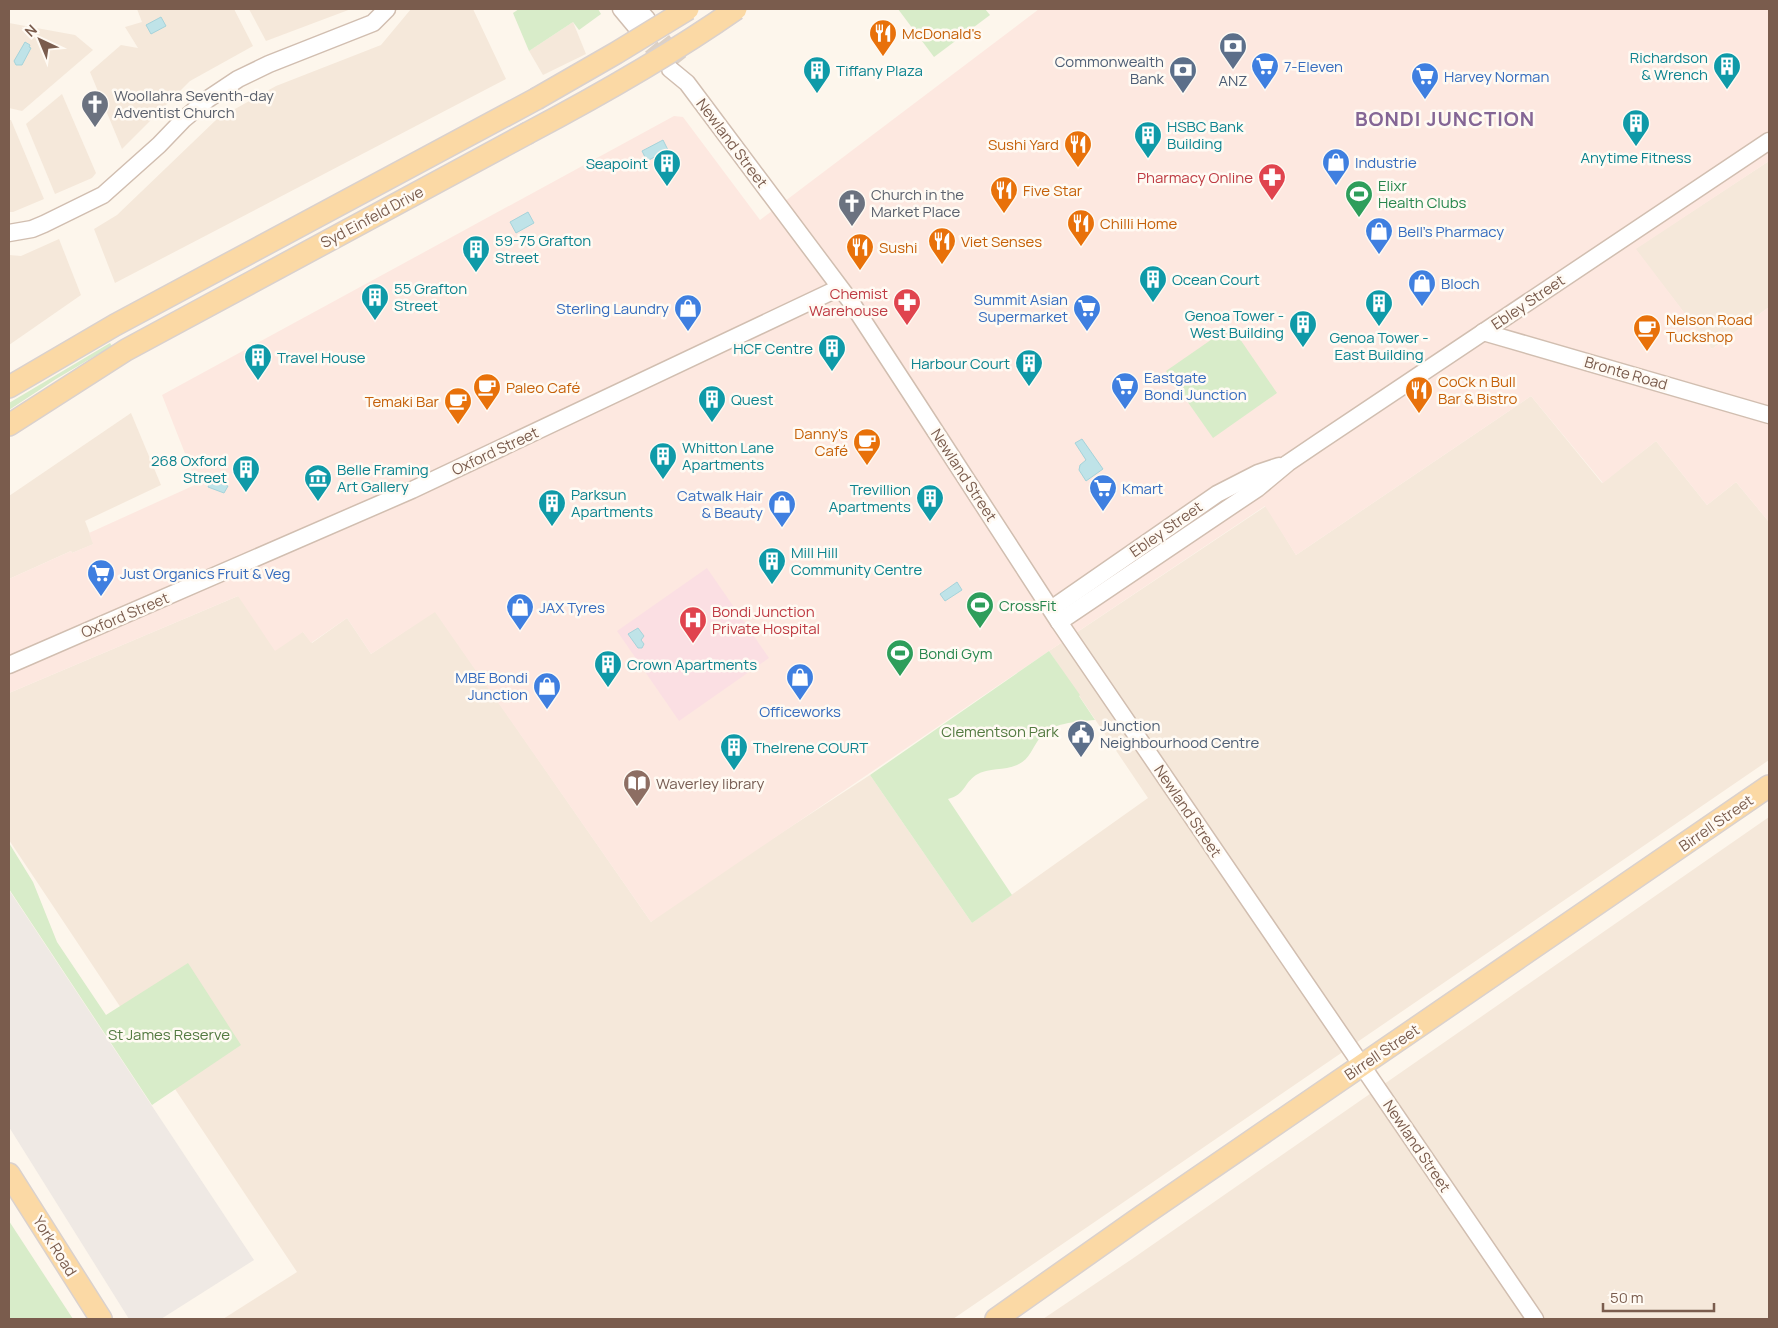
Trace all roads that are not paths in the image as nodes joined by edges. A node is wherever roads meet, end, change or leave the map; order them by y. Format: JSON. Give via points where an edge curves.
{"nodes":[{"id":1,"x":374,"y":9,"type":"edge"},
{"id":2,"x":387,"y":9,"type":"edge"},
{"id":3,"x":621,"y":9,"type":"edge"},
{"id":4,"x":688,"y":9,"type":"edge"},
{"id":5,"x":736,"y":9,"type":"edge"},
{"id":6,"x":640,"y":18,"type":"tunnel mouth"},
{"id":7,"x":358,"y":29,"type":"junction"},
{"id":8,"x":675,"y":66,"type":"tunnel mouth"},
{"id":9,"x":1769,"y":141,"type":"edge"},
{"id":10,"x":9,"y":233,"type":"edge"},
{"id":11,"x":839,"y":288,"type":"junction"},
{"id":12,"x":1483,"y":332,"type":"junction"},
{"id":13,"x":9,"y":388,"type":"edge"},
{"id":14,"x":1769,"y":415,"type":"edge"},
{"id":15,"x":9,"y":425,"type":"edge"},
{"id":16,"x":1055,"y":616,"type":"junction"},
{"id":17,"x":9,"y":665,"type":"edge"},
{"id":18,"x":1769,"y":786,"type":"edge"},
{"id":19,"x":1362,"y":1065,"type":"junction"},
{"id":20,"x":9,"y":1174,"type":"edge"},
{"id":21,"x":101,"y":1319,"type":"edge"},
{"id":22,"x":996,"y":1319,"type":"edge"},
{"id":23,"x":1535,"y":1319,"type":"edge"}],
"edges":[{"from":1,"to":7,"type":"street"},
{"from":2,"to":7,"type":"street","via":[[373,23]]},
{"from":3,"to":6,"type":"street"},
{"from":4,"to":13,"type":"main road","name":"Syd Einfeld Drive","bridge":true,"via":[[587,71],[115,325]]},
{"from":5,"to":15,"type":"main road","name":"Syd Einfeld Drive","bridge":true,"via":[[577,107],[126,350]]},
{"from":7,"to":10,"type":"street","via":[[238,79],[184,119],[103,195],[32,229]]},
{"from":8,"to":11,"type":"street","name":"Newland Street"},
{"from":9,"to":12,"type":"street","name":"Ebley Street"},
{"from":11,"to":16,"type":"street","name":"Newland Street"},
{"from":11,"to":17,"type":"street","name":"Oxford Street","via":[[412,490]]},
{"from":12,"to":14,"type":"street","name":"Bronte Road"},
{"from":12,"to":16,"type":"street","name":"Ebley Street","via":[[1288,463],[1258,488]]},
{"from":16,"to":19,"type":"street","name":"Newland Street"},
{"from":18,"to":19,"type":"main road","name":"Birrell Street"},
{"from":19,"to":22,"type":"main road","name":"Birrell Street"},
{"from":19,"to":23,"type":"street","name":"Newland Street"},
{"from":20,"to":21,"type":"main road","name":"York Road"}]}
